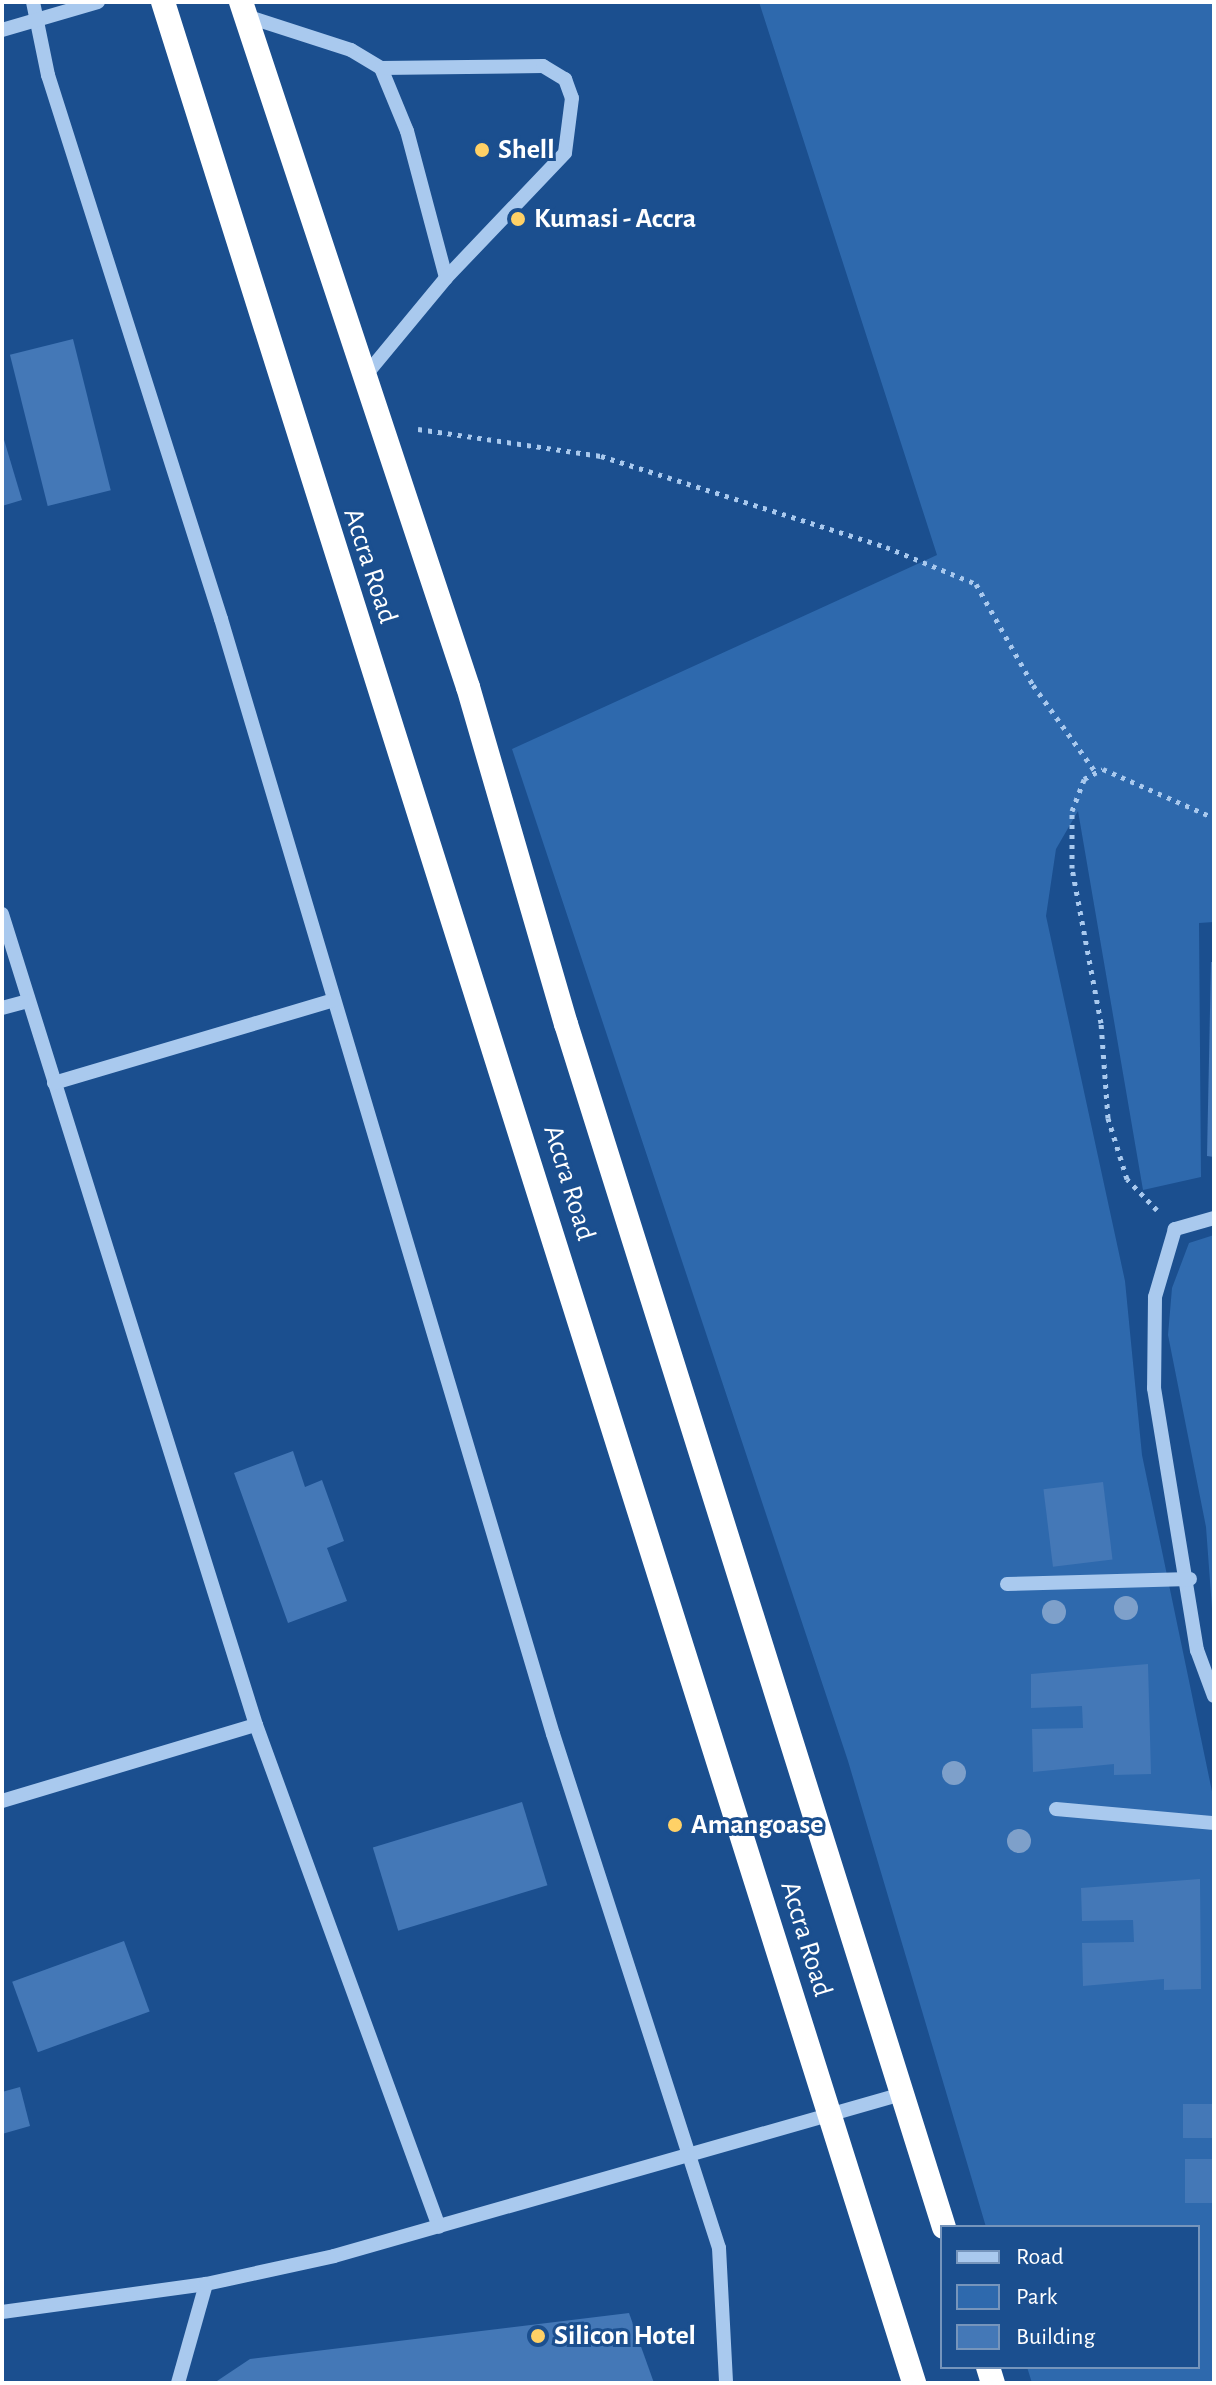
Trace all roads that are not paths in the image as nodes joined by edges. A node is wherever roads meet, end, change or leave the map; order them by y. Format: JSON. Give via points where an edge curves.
{"nodes":[{"id":1,"x":33,"y":2,"type":"edge"},
{"id":2,"x":98,"y":2,"type":"edge"},
{"id":3,"x":163,"y":2,"type":"edge"},
{"id":4,"x":243,"y":9,"type":"edge"},
{"id":5,"x":38,"y":21,"type":"junction"},
{"id":6,"x":2,"y":30,"type":"edge"},
{"id":7,"x":381,"y":68,"type":"junction"},
{"id":8,"x":446,"y":278,"type":"junction"},
{"id":9,"x":364,"y":377,"type":"junction"},
{"id":10,"x":2,"y":914,"type":"edge"},
{"id":11,"x":334,"y":1000,"type":"junction"},
{"id":12,"x":28,"y":1001,"type":"junction"},
{"id":13,"x":2,"y":1008,"type":"edge"},
{"id":14,"x":54,"y":1083,"type":"junction"},
{"id":15,"x":1214,"y":1218,"type":"edge"},
{"id":16,"x":1190,"y":1579,"type":"junction"},
{"id":17,"x":1007,"y":1584,"type":"dead end"},
{"id":18,"x":1214,"y":1696,"type":"edge"},
{"id":19,"x":256,"y":1725,"type":"junction"},
{"id":20,"x":2,"y":1801,"type":"edge"},
{"id":21,"x":1056,"y":1809,"type":"dead end"},
{"id":22,"x":1214,"y":1823,"type":"edge"},
{"id":23,"x":902,"y":2094,"type":"junction"},
{"id":24,"x":830,"y":2116,"type":"junction"},
{"id":25,"x":685,"y":2156,"type":"junction"},
{"id":26,"x":943,"y":2225,"type":"edge"},
{"id":27,"x":439,"y":2227,"type":"junction"},
{"id":28,"x":206,"y":2284,"type":"junction"},
{"id":29,"x":2,"y":2312,"type":"edge"},
{"id":30,"x":178,"y":2383,"type":"edge"},
{"id":31,"x":726,"y":2383,"type":"edge"},
{"id":32,"x":914,"y":2383,"type":"edge"}],
"edges":[{"from":1,"to":5,"type":"street"},
{"from":2,"to":5,"type":"street"},
{"from":3,"to":24,"type":"highway","name":"Accra Road"},
{"from":4,"to":7,"type":"street","via":[[351,50]]},
{"from":4,"to":9,"type":"highway","name":"Accra Road"},
{"from":5,"to":6,"type":"street"},
{"from":5,"to":11,"type":"street","via":[[48,75]]},
{"from":7,"to":8,"type":"street","via":[[427,193]]},
{"from":7,"to":8,"type":"street","via":[[543,66],[565,79],[572,98],[565,153]]},
{"from":8,"to":9,"type":"street"},
{"from":9,"to":23,"type":"highway","name":"Accra Road","via":[[468,687],[566,1024]]},
{"from":10,"to":12,"type":"street"},
{"from":11,"to":14,"type":"street"},
{"from":11,"to":25,"type":"street"},
{"from":12,"to":13,"type":"street"},
{"from":12,"to":14,"type":"street"},
{"from":14,"to":19,"type":"street"},
{"from":15,"to":16,"type":"street","via":[[1175,1229],[1155,1297],[1154,1388]]},
{"from":16,"to":17,"type":"street"},
{"from":16,"to":18,"type":"street","via":[[1197,1650]]},
{"from":19,"to":20,"type":"street"},
{"from":19,"to":27,"type":"street"},
{"from":21,"to":22,"type":"street"},
{"from":23,"to":24,"type":"street"},
{"from":23,"to":26,"type":"highway","name":"Accra Road"},
{"from":24,"to":25,"type":"street"},
{"from":24,"to":32,"type":"highway","name":"Accra Road"},
{"from":25,"to":27,"type":"street"},
{"from":25,"to":31,"type":"street","via":[[719,2248]]},
{"from":27,"to":28,"type":"street"},
{"from":28,"to":29,"type":"street"},
{"from":28,"to":30,"type":"street"}]}
